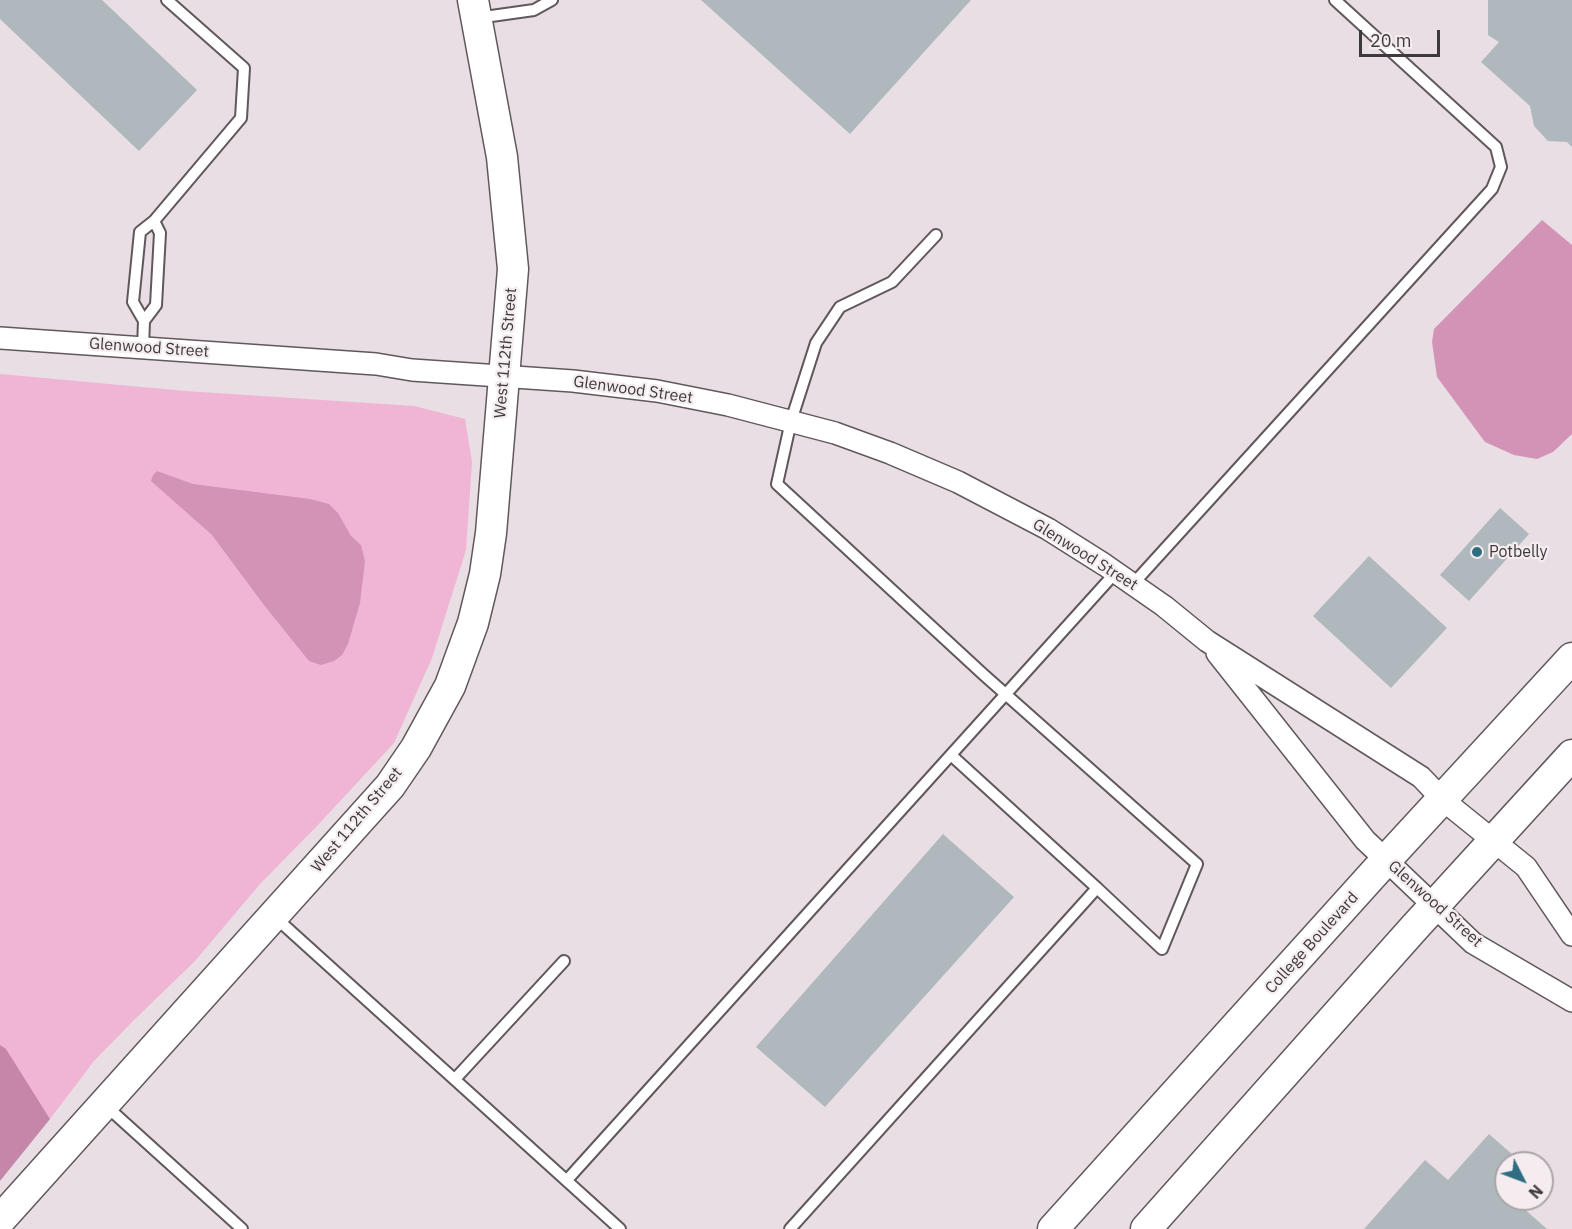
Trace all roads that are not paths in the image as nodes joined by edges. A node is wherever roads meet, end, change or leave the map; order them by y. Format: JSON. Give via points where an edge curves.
{"nodes":[{"id":1,"x":167,"y":0,"type":"edge"},
{"id":2,"x":552,"y":0,"type":"edge"},
{"id":3,"x":1335,"y":0,"type":"edge"},
{"id":4,"x":475,"y":9,"type":"edge"},
{"id":5,"x":154,"y":221,"type":"junction"},
{"id":6,"x":936,"y":236,"type":"dead end"},
{"id":7,"x":144,"y":321,"type":"junction"},
{"id":8,"x":0,"y":338,"type":"edge"},
{"id":9,"x":143,"y":348,"type":"junction"},
{"id":10,"x":504,"y":376,"type":"junction"},
{"id":11,"x":791,"y":422,"type":"junction"},
{"id":12,"x":1116,"y":572,"type":"junction"},
{"id":13,"x":1133,"y":584,"type":"junction"},
{"id":14,"x":1207,"y":641,"type":"junction"},
{"id":15,"x":1572,"y":658,"type":"edge"},
{"id":16,"x":1006,"y":693,"type":"junction"},
{"id":17,"x":951,"y":755,"type":"junction"},
{"id":18,"x":1572,"y":755,"type":"edge"},
{"id":19,"x":1443,"y":800,"type":"junction"},
{"id":20,"x":1493,"y":841,"type":"junction"},
{"id":21,"x":1386,"y":860,"type":"junction"},
{"id":22,"x":1097,"y":888,"type":"junction"},
{"id":23,"x":1434,"y":906,"type":"junction"},
{"id":24,"x":274,"y":916,"type":"junction"},
{"id":25,"x":1572,"y":935,"type":"edge"},
{"id":26,"x":564,"y":961,"type":"dead end"},
{"id":27,"x":1572,"y":1001,"type":"edge"},
{"id":28,"x":455,"y":1079,"type":"junction"},
{"id":29,"x":104,"y":1105,"type":"junction"},
{"id":30,"x":567,"y":1180,"type":"junction"},
{"id":31,"x":0,"y":1220,"type":"edge"},
{"id":32,"x":242,"y":1229,"type":"edge"},
{"id":33,"x":621,"y":1229,"type":"edge"},
{"id":34,"x":790,"y":1229,"type":"edge"},
{"id":35,"x":1053,"y":1229,"type":"edge"},
{"id":36,"x":1146,"y":1229,"type":"edge"}],
"edges":[{"from":1,"to":5,"type":"lane","via":[[244,69],[241,118]]},
{"from":2,"to":4,"type":"lane","via":[[534,10]]},
{"from":3,"to":13,"type":"lane","via":[[1496,147],[1501,167],[1492,189]]},
{"from":4,"to":10,"type":"main road","name":"West 112th Street","via":[[502,157],[513,269]]},
{"from":5,"to":7,"type":"lane","via":[[160,233],[156,305]]},
{"from":5,"to":7,"type":"lane","via":[[140,232],[133,302]]},
{"from":6,"to":11,"type":"lane","via":[[892,282],[840,307],[816,343]]},
{"from":7,"to":9,"type":"lane"},
{"from":8,"to":9,"type":"street","name":"Glenwood Street"},
{"from":9,"to":10,"type":"street","name":"Glenwood Street"},
{"from":10,"to":11,"type":"street","name":"Glenwood Street","via":[[657,391]]},
{"from":10,"to":24,"type":"main road","name":"West 112th Street","via":[[485,574],[473,623],[450,686],[390,786]]},
{"from":11,"to":12,"type":"street","name":"Glenwood Street","via":[[890,453],[958,482],[1048,529]]},
{"from":11,"to":16,"type":"lane","via":[[777,484]]},
{"from":12,"to":13,"type":"street","name":"Glenwood Street"},
{"from":12,"to":16,"type":"lane"},
{"from":13,"to":14,"type":"street","name":"Glenwood Street"},
{"from":14,"to":19,"type":"street","name":"Glenwood Street","via":[[1421,777]]},
{"from":14,"to":21,"type":"street","name":"Glenwood Street","via":[[1365,840]]},
{"from":15,"to":19,"type":"main road","name":"College Boulevard"},
{"from":16,"to":17,"type":"lane"},
{"from":16,"to":22,"type":"lane","via":[[1197,864],[1162,948]]},
{"from":17,"to":22,"type":"lane"},
{"from":17,"to":30,"type":"lane"},
{"from":18,"to":20,"type":"main road"},
{"from":19,"to":20,"type":"street","name":"Glenwood Street"},
{"from":19,"to":21,"type":"main road","name":"College Boulevard"},
{"from":20,"to":23,"type":"main road"},
{"from":20,"to":25,"type":"street","name":"Glenwood Street","via":[[1526,867]]},
{"from":21,"to":23,"type":"street","name":"Glenwood Street"},
{"from":21,"to":35,"type":"main road","name":"College Boulevard"},
{"from":22,"to":34,"type":"lane"},
{"from":23,"to":27,"type":"street","name":"Glenwood Street","via":[[1473,943]]},
{"from":23,"to":36,"type":"main road"},
{"from":24,"to":28,"type":"lane"},
{"from":24,"to":29,"type":"main road","name":"West 112th Street"},
{"from":26,"to":28,"type":"lane"},
{"from":28,"to":30,"type":"lane"},
{"from":29,"to":31,"type":"main road","name":"West 112th Street"},
{"from":29,"to":32,"type":"lane"},
{"from":30,"to":33,"type":"lane"}]}
